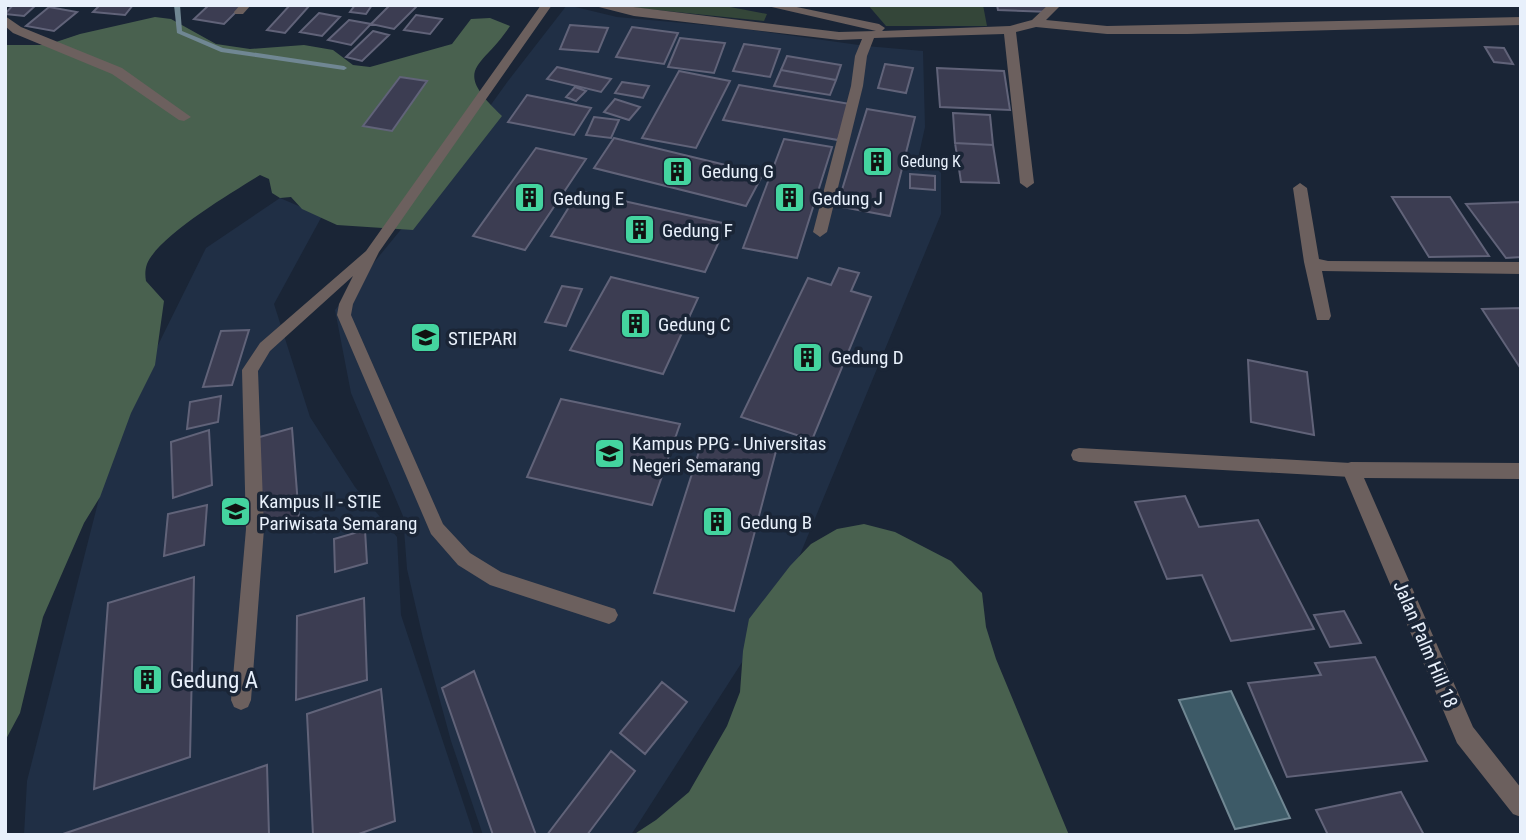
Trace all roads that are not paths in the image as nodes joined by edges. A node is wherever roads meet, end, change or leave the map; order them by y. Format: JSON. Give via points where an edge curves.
{"nodes":[{"id":1,"x":547,"y":5,"type":"edge"},
{"id":2,"x":597,"y":5,"type":"edge"},
{"id":3,"x":769,"y":5,"type":"edge"},
{"id":4,"x":1055,"y":5,"type":"edge"},
{"id":5,"x":5,"y":20,"type":"edge"},
{"id":6,"x":1521,"y":21,"type":"edge"},
{"id":7,"x":1037,"y":23,"type":"junction"},
{"id":8,"x":1010,"y":30,"type":"junction"},
{"id":9,"x":903,"y":33,"type":"junction"},
{"id":10,"x":870,"y":34,"type":"junction"},
{"id":11,"x":184,"y":117,"type":"dead end"},
{"id":12,"x":1027,"y":183,"type":"dead end"},
{"id":13,"x":1300,"y":188,"type":"dead end"},
{"id":14,"x":820,"y":232,"type":"dead end"},
{"id":15,"x":373,"y":250,"type":"junction"},
{"id":16,"x":1312,"y":262,"type":"junction"},
{"id":17,"x":1521,"y":268,"type":"edge"},
{"id":18,"x":1323,"y":316,"type":"dead end"},
{"id":19,"x":1079,"y":455,"type":"dead end"},
{"id":20,"x":1351,"y":470,"type":"junction"},
{"id":21,"x":1521,"y":471,"type":"edge"},
{"id":22,"x":609,"y":615,"type":"dead end"},
{"id":23,"x":241,"y":700,"type":"dead end"},
{"id":24,"x":1521,"y":806,"type":"edge"}],
"edges":[{"from":1,"to":15,"type":"lane"},
{"from":2,"to":10,"type":"street","via":[[839,36]]},
{"from":3,"to":9,"type":"street"},
{"from":4,"to":7,"type":"street"},
{"from":5,"to":11,"type":"street","via":[[17,30],[117,72]]},
{"from":6,"to":7,"type":"street","via":[[1174,30]]},
{"from":7,"to":8,"type":"street"},
{"from":8,"to":9,"type":"street"},
{"from":8,"to":12,"type":"street"},
{"from":9,"to":10,"type":"street"},
{"from":10,"to":14,"type":"street"},
{"from":13,"to":16,"type":"street"},
{"from":15,"to":22,"type":"lane","via":[[344,315],[437,529],[464,559],[496,579]]},
{"from":15,"to":23,"type":"lane","via":[[265,346],[250,370],[255,529]]},
{"from":16,"to":17,"type":"street","via":[[1328,267]]},
{"from":16,"to":18,"type":"street"},
{"from":19,"to":20,"type":"lane"},
{"from":20,"to":21,"type":"street"},
{"from":20,"to":24,"type":"street","name":"Jalan Palm Hill 18","via":[[1465,735]]}]}
